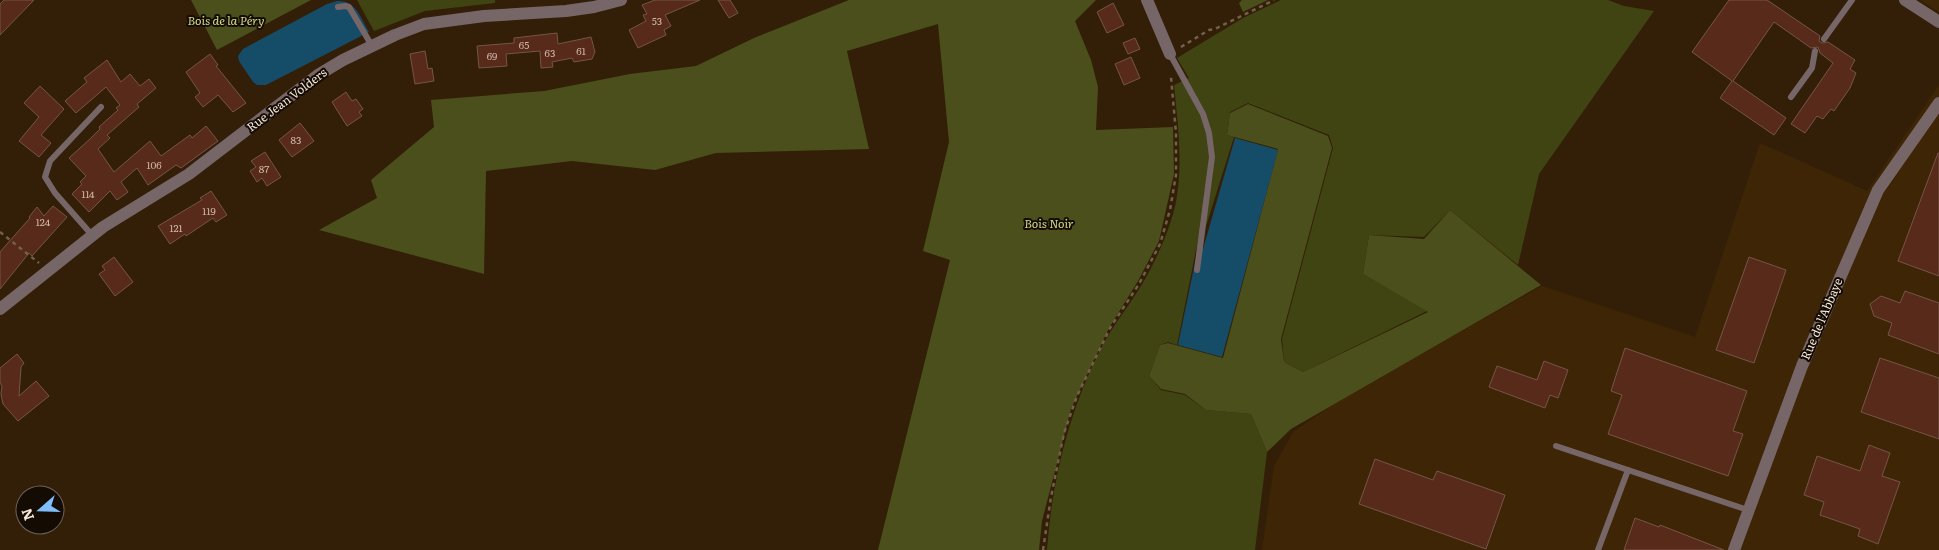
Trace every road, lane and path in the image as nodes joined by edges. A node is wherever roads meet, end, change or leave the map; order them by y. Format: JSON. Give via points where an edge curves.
{"nodes":[{"id":1,"x":621,"y":0,"type":"edge"},
{"id":2,"x":1147,"y":0,"type":"edge"},
{"id":3,"x":1274,"y":0,"type":"edge"},
{"id":4,"x":1852,"y":0,"type":"edge"},
{"id":5,"x":1905,"y":0,"type":"edge"},
{"id":6,"x":338,"y":7,"type":"dead end"},
{"id":7,"x":1939,"y":22,"type":"edge"},
{"id":8,"x":1824,"y":39,"type":"dead end"},
{"id":9,"x":372,"y":46,"type":"junction"},
{"id":10,"x":1816,"y":51,"type":"dead end"},
{"id":11,"x":1170,"y":54,"type":"junction"},
{"id":12,"x":1791,"y":97,"type":"dead end"},
{"id":13,"x":1939,"y":102,"type":"edge"},
{"id":14,"x":101,"y":107,"type":"dead end"},
{"id":15,"x":0,"y":232,"type":"edge"},
{"id":16,"x":92,"y":235,"type":"junction"},
{"id":17,"x":1197,"y":270,"type":"dead end"},
{"id":18,"x":47,"y":272,"type":"junction"},
{"id":19,"x":0,"y":309,"type":"edge"},
{"id":20,"x":1556,"y":446,"type":"dead end"},
{"id":21,"x":1628,"y":470,"type":"junction"},
{"id":22,"x":1748,"y":510,"type":"junction"},
{"id":23,"x":1043,"y":550,"type":"edge"},
{"id":24,"x":1598,"y":550,"type":"edge"},
{"id":25,"x":1734,"y":550,"type":"edge"}],
"edges":[{"from":1,"to":9,"type":"street","name":"Rue Jean Volders","via":[[566,11],[439,22],[409,29]]},
{"from":2,"to":11,"type":"street"},
{"from":3,"to":11,"type":"path","via":[[1209,30]]},
{"from":4,"to":8,"type":"lane"},
{"from":5,"to":7,"type":"street"},
{"from":6,"to":9,"type":"lane","via":[[349,7]]},
{"from":9,"to":16,"type":"street","name":"Rue Jean Volders","via":[[318,75],[189,174]]},
{"from":10,"to":12,"type":"lane","via":[[1812,68]]},
{"from":11,"to":17,"type":"lane","via":[[1203,114],[1209,133],[1212,157]]},
{"from":11,"to":23,"type":"path","via":[[1176,175],[1170,210],[1160,244],[1110,328],[1077,396],[1064,434]]},
{"from":13,"to":22,"type":"street","name":"Rue de l'Abbaye","via":[[1878,190],[1802,366]]},
{"from":14,"to":16,"type":"lane","via":[[50,161],[45,177]]},
{"from":15,"to":18,"type":"path"},
{"from":16,"to":18,"type":"street","name":"Rue Jean Volders"},
{"from":18,"to":19,"type":"street","name":"Rue Jean Volders"},
{"from":20,"to":21,"type":"lane"},
{"from":21,"to":22,"type":"lane"},
{"from":21,"to":24,"type":"lane"},
{"from":22,"to":25,"type":"street","name":"Rue de l'Abbaye"}]}
